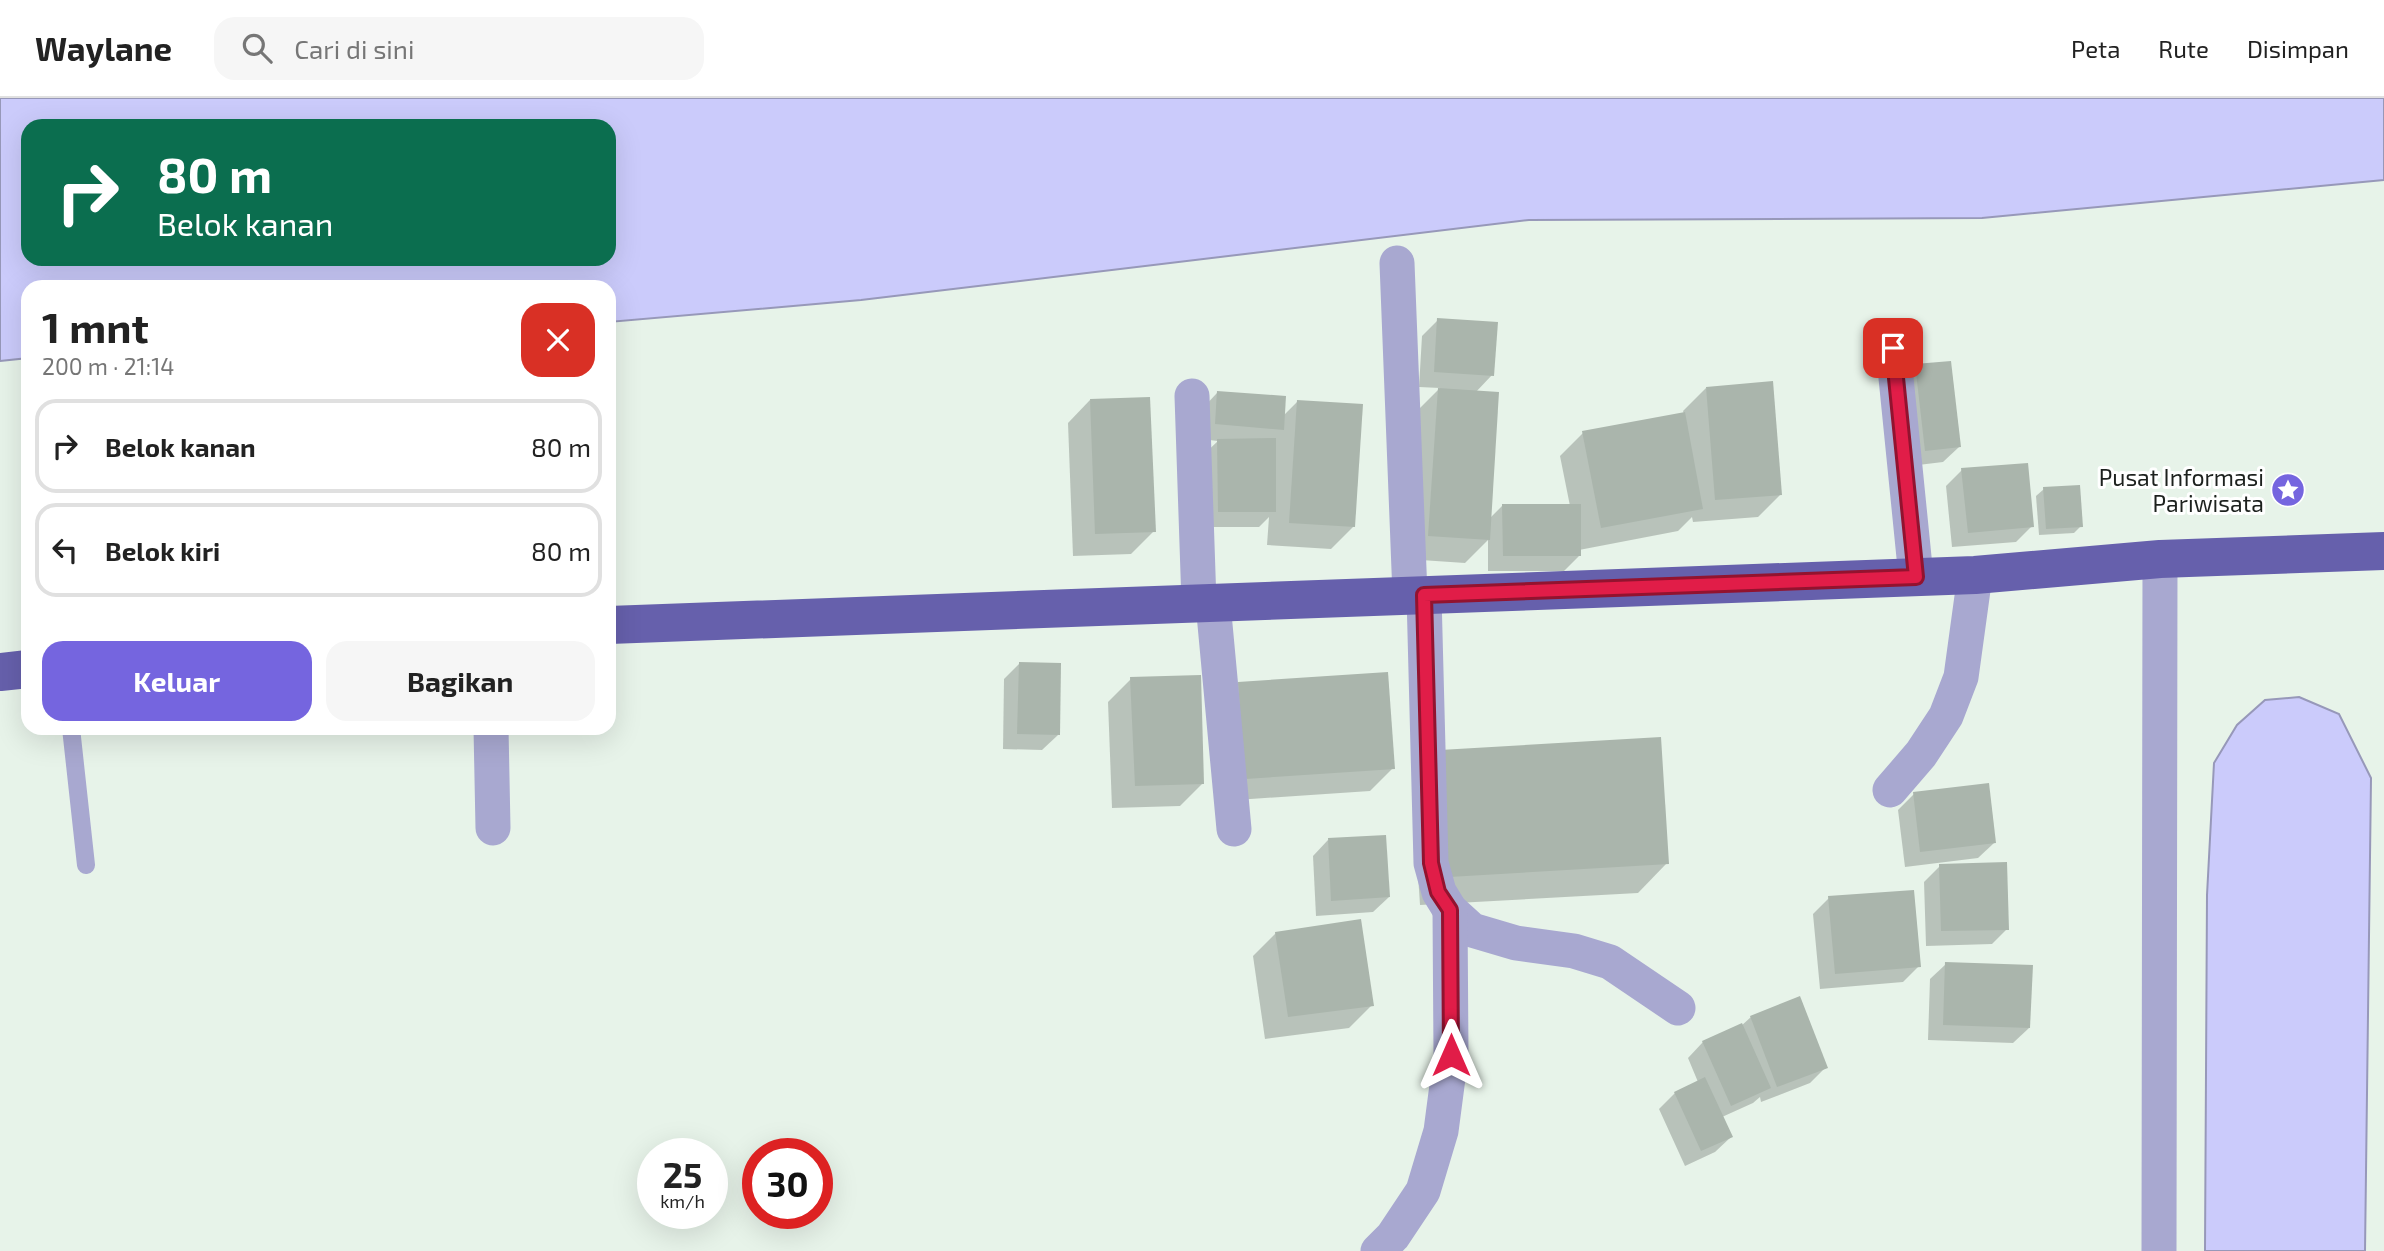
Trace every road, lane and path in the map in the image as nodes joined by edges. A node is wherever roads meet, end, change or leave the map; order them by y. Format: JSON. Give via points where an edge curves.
{"nodes":[{"id":1,"x":1397,"y":263,"type":"dead end"},
{"id":2,"x":1893,"y":348,"type":"dead end"},
{"id":3,"x":1192,"y":396,"type":"dead end"},
{"id":4,"x":2384,"y":551,"type":"edge"},
{"id":5,"x":2160,"y":559,"type":"junction"},
{"id":6,"x":1975,"y":575,"type":"junction"},
{"id":7,"x":1916,"y":577,"type":"junction"},
{"id":8,"x":1417,"y":595,"type":"junction"},
{"id":9,"x":1206,"y":603,"type":"junction"},
{"id":10,"x":616,"y":625,"type":"edge"},
{"id":11,"x":21,"y":670,"type":"edge"},
{"id":12,"x":0,"y":672,"type":"edge"},
{"id":13,"x":73,"y":735,"type":"edge"},
{"id":14,"x":491,"y":735,"type":"edge"},
{"id":15,"x":1890,"y":790,"type":"dead end"},
{"id":16,"x":493,"y":828,"type":"dead end"},
{"id":17,"x":1234,"y":828,"type":"dead end"},
{"id":18,"x":86,"y":865,"type":"dead end"},
{"id":19,"x":1450,"y":910,"type":"junction"},
{"id":20,"x":1678,"y":1008,"type":"dead end"},
{"id":21,"x":1378,"y":1251,"type":"edge"},
{"id":22,"x":2159,"y":1251,"type":"edge"}],
"edges":[{"from":1,"to":8,"type":"street"},
{"from":2,"to":7,"type":"street"},
{"from":3,"to":9,"type":"street"},
{"from":4,"to":5,"type":"highway"},
{"from":5,"to":6,"type":"highway"},
{"from":5,"to":22,"type":"street"},
{"from":6,"to":7,"type":"highway"},
{"from":6,"to":15,"type":"street","via":[[1962,677],[1946,716]]},
{"from":7,"to":8,"type":"highway"},
{"from":8,"to":9,"type":"highway"},
{"from":8,"to":19,"type":"street","via":[[1431,863],[1438,892]]},
{"from":9,"to":10,"type":"highway"},
{"from":9,"to":17,"type":"street"},
{"from":11,"to":12,"type":"highway"},
{"from":13,"to":18,"type":"lane"},
{"from":14,"to":16,"type":"street"},
{"from":19,"to":20,"type":"street","via":[[1472,930],[1610,961]]},
{"from":19,"to":21,"type":"street","via":[[1451,1055],[1441,1130],[1423,1191]]}]}
